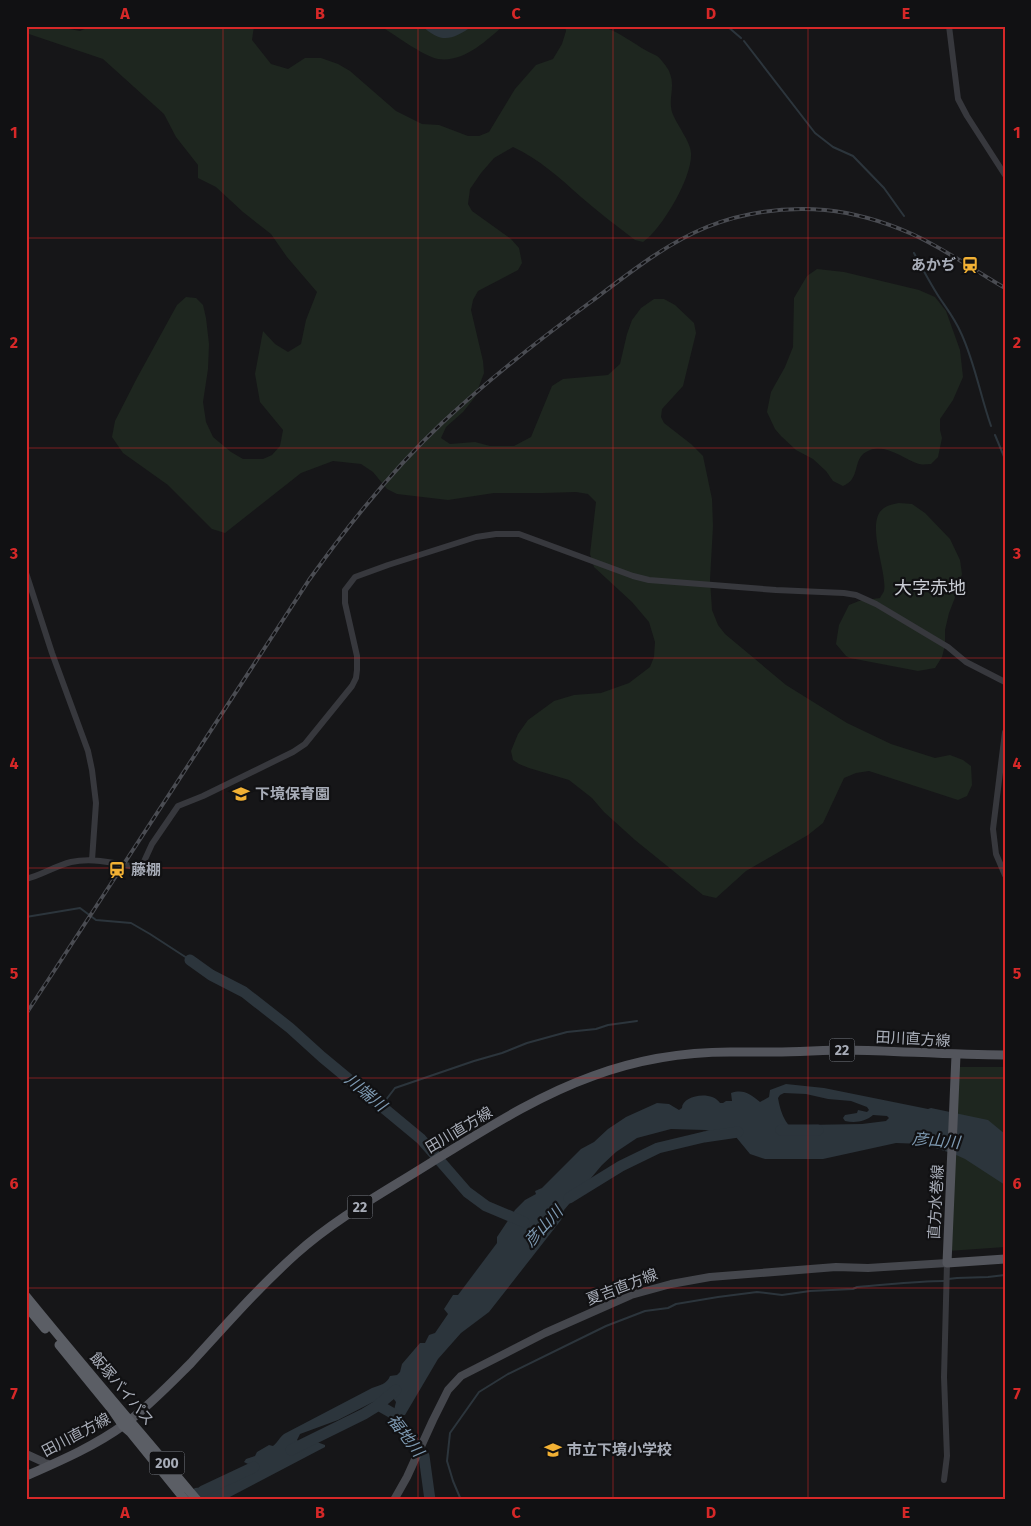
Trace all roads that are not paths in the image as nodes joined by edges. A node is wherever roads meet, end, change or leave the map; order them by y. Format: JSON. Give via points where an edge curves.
{"nodes":[{"id":1,"x":949,"y":26,"type":"edge"},
{"id":2,"x":1005,"y":175,"type":"edge"},
{"id":3,"x":26,"y":573,"type":"edge"},
{"id":4,"x":1005,"y":682,"type":"edge"},
{"id":5,"x":1005,"y":732,"type":"edge"},
{"id":6,"x":92,"y":860,"type":"junction"},
{"id":7,"x":1005,"y":875,"type":"edge"},
{"id":8,"x":26,"y":879,"type":"edge"},
{"id":9,"x":1005,"y":1055,"type":"edge"},
{"id":10,"x":956,"y":1057,"type":"junction"},
{"id":11,"x":948,"y":1258,"type":"junction"},
{"id":12,"x":1005,"y":1259,"type":"edge"},
{"id":13,"x":26,"y":1296,"type":"edge"},
{"id":14,"x":26,"y":1306,"type":"edge"},
{"id":15,"x":53,"y":1333,"type":"junction"},
{"id":16,"x":130,"y":1426,"type":"junction"},
{"id":17,"x":26,"y":1454,"type":"edge"},
{"id":18,"x":50,"y":1465,"type":"junction"},
{"id":19,"x":26,"y":1476,"type":"edge"},
{"id":20,"x":944,"y":1480,"type":"dead end"},
{"id":21,"x":186,"y":1500,"type":"edge"},
{"id":22,"x":197,"y":1500,"type":"edge"},
{"id":23,"x":394,"y":1500,"type":"edge"}],
"edges":[{"from":1,"to":2,"type":"street","via":[[958,99]]},
{"from":3,"to":6,"type":"street","via":[[88,751],[96,803]]},
{"from":4,"to":6,"type":"street","via":[[856,595],[649,580],[519,534],[487,535],[355,578],[345,590],[345,603],[357,656],[356,678],[305,744],[178,806],[152,844],[141,868]]},
{"from":5,"to":7,"type":"street","via":[[992,828],[996,854]]},
{"from":6,"to":8,"type":"street","via":[[71,862]]},
{"from":9,"to":10,"type":"main road","name":"田川直方線","number":"22"},
{"from":10,"to":11,"type":"main road","name":"直方水巻線"},
{"from":10,"to":16,"type":"main road","name":"田川直方線","number":"22","via":[[918,1052],[845,1050],[686,1055],[635,1064],[548,1095],[487,1128],[375,1197],[298,1252],[264,1283]]},
{"from":11,"to":12,"type":"main road"},
{"from":11,"to":20,"type":"street","via":[[944,1368],[947,1456]]},
{"from":11,"to":23,"type":"main road","name":"夏吉直方線","via":[[868,1268],[710,1277],[631,1295],[545,1333],[461,1376],[448,1390]]},
{"from":13,"to":15,"type":"highway","number":"200"},
{"from":14,"to":15,"type":"highway","number":"200"},
{"from":15,"to":16,"type":"highway","number":"200","via":[[112,1410]]},
{"from":16,"to":18,"type":"main road","name":"田川直方線","number":"22"},
{"from":16,"to":21,"type":"highway","number":"200"},
{"from":16,"to":22,"type":"highway","name":"飯塚バイパス","number":"200"},
{"from":17,"to":18,"type":"main road"},
{"from":18,"to":19,"type":"main road","name":"田川直方線","number":"22"}]}
